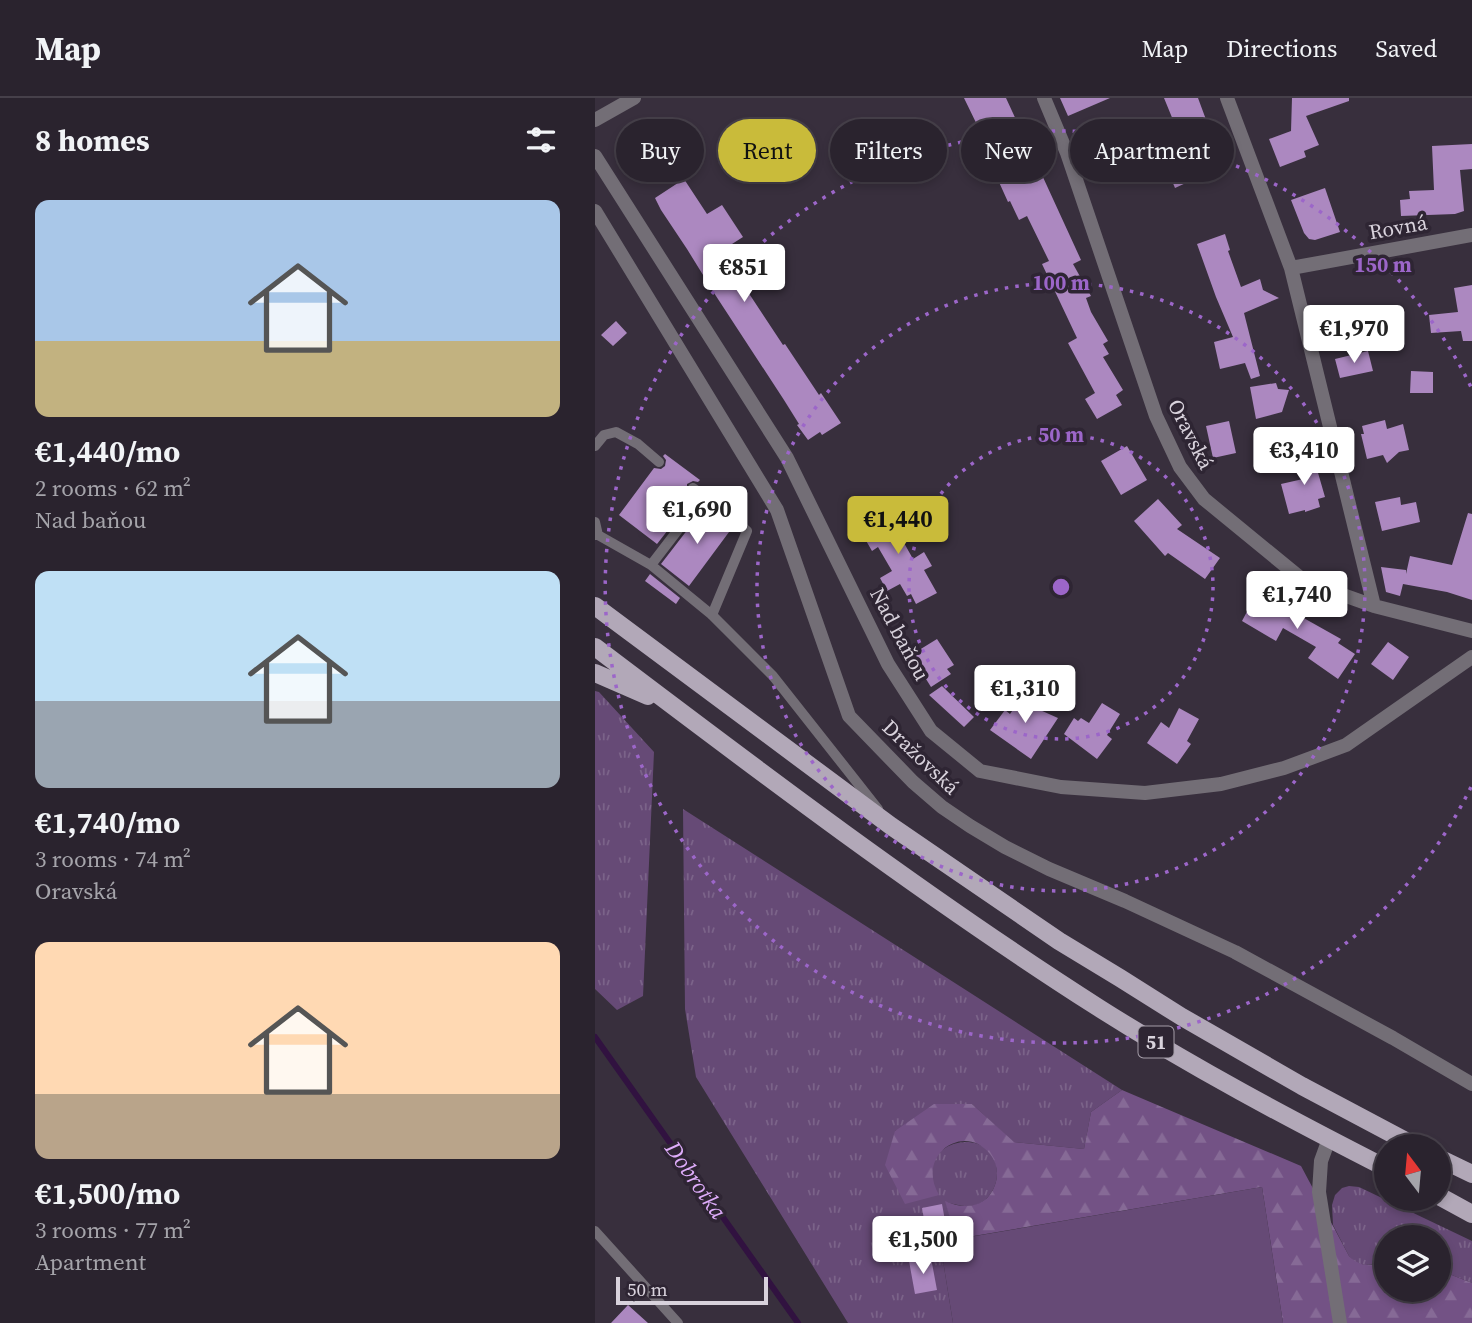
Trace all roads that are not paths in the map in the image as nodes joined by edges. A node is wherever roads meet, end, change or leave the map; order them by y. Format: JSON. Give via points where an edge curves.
{"nodes":[{"id":1,"x":634,"y":98,"type":"edge"},
{"id":2,"x":1044,"y":98,"type":"edge"},
{"id":3,"x":1227,"y":98,"type":"edge"},
{"id":4,"x":595,"y":121,"type":"edge"},
{"id":5,"x":595,"y":156,"type":"edge"},
{"id":6,"x":595,"y":211,"type":"edge"},
{"id":7,"x":1472,"y":235,"type":"edge"},
{"id":8,"x":1291,"y":268,"type":"junction"},
{"id":9,"x":595,"y":446,"type":"edge"},
{"id":10,"x":659,"y":462,"type":"dead end"},
{"id":11,"x":693,"y":488,"type":"dead end"},
{"id":12,"x":704,"y":496,"type":"junction"},
{"id":13,"x":595,"y":523,"type":"edge"},
{"id":14,"x":596,"y":535,"type":"edge"},
{"id":15,"x":651,"y":565,"type":"junction"},
{"id":16,"x":595,"y":606,"type":"edge"},
{"id":17,"x":1374,"y":606,"type":"junction"},
{"id":18,"x":712,"y":615,"type":"junction"},
{"id":19,"x":1472,"y":631,"type":"edge"},
{"id":20,"x":595,"y":647,"type":"edge"},
{"id":21,"x":1472,"y":657,"type":"edge"},
{"id":22,"x":595,"y":673,"type":"edge"},
{"id":23,"x":674,"y":707,"type":"junction"},
{"id":24,"x":891,"y":826,"type":"junction"},
{"id":25,"x":1472,"y":1084,"type":"edge"},
{"id":26,"x":1392,"y":1134,"type":"edge"},
{"id":27,"x":1329,"y":1139,"type":"junction"},
{"id":28,"x":1374,"y":1162,"type":"edge"},
{"id":29,"x":1451,"y":1164,"type":"edge"},
{"id":30,"x":1472,"y":1174,"type":"edge"},
{"id":31,"x":1451,"y":1203,"type":"edge"},
{"id":32,"x":1472,"y":1214,"type":"edge"},
{"id":33,"x":595,"y":1231,"type":"edge"},
{"id":34,"x":678,"y":1323,"type":"edge"},
{"id":35,"x":1340,"y":1323,"type":"edge"}],
"edges":[{"from":1,"to":4,"type":"street"},
{"from":2,"to":17,"type":"street","name":"Oravská","via":[[1156,416],[1180,467],[1204,499],[1304,581]]},
{"from":3,"to":8,"type":"street"},
{"from":5,"to":21,"type":"street","name":"Nad baňou","via":[[787,458],[888,664],[931,732],[980,771],[1061,787],[1145,793],[1221,784],[1346,745]]},
{"from":6,"to":25,"type":"street","name":"Dražovská","via":[[777,510],[849,716],[913,782],[960,820],[1005,847],[1235,952]]},
{"from":7,"to":8,"type":"street","name":"Rovná"},
{"from":8,"to":17,"type":"street"},
{"from":9,"to":10,"type":"lane","via":[[604,435],[616,432]]},
{"from":11,"to":12,"type":"lane"},
{"from":12,"to":15,"type":"lane"},
{"from":12,"to":18,"type":"lane","via":[[747,531]]},
{"from":13,"to":14,"type":"lane"},
{"from":14,"to":15,"type":"lane"},
{"from":15,"to":18,"type":"lane"},
{"from":16,"to":24,"type":"main road","number":"51"},
{"from":17,"to":19,"type":"street","name":"Oravská"},
{"from":18,"to":24,"type":"lane","via":[[772,676]]},
{"from":20,"to":23,"type":"main road","number":"51"},
{"from":22,"to":23,"type":"main road"},
{"from":23,"to":27,"type":"main road","number":"51","via":[[876,856],[1078,994],[1214,1077]]},
{"from":24,"to":26,"type":"main road","number":"51","via":[[1059,941],[1182,1017]]},
{"from":27,"to":28,"type":"main road","number":"51"},
{"from":27,"to":35,"type":"street","via":[[1321,1161],[1319,1192]]},
{"from":29,"to":30,"type":"main road"},
{"from":31,"to":32,"type":"main road"},
{"from":33,"to":34,"type":"lane"}]}
